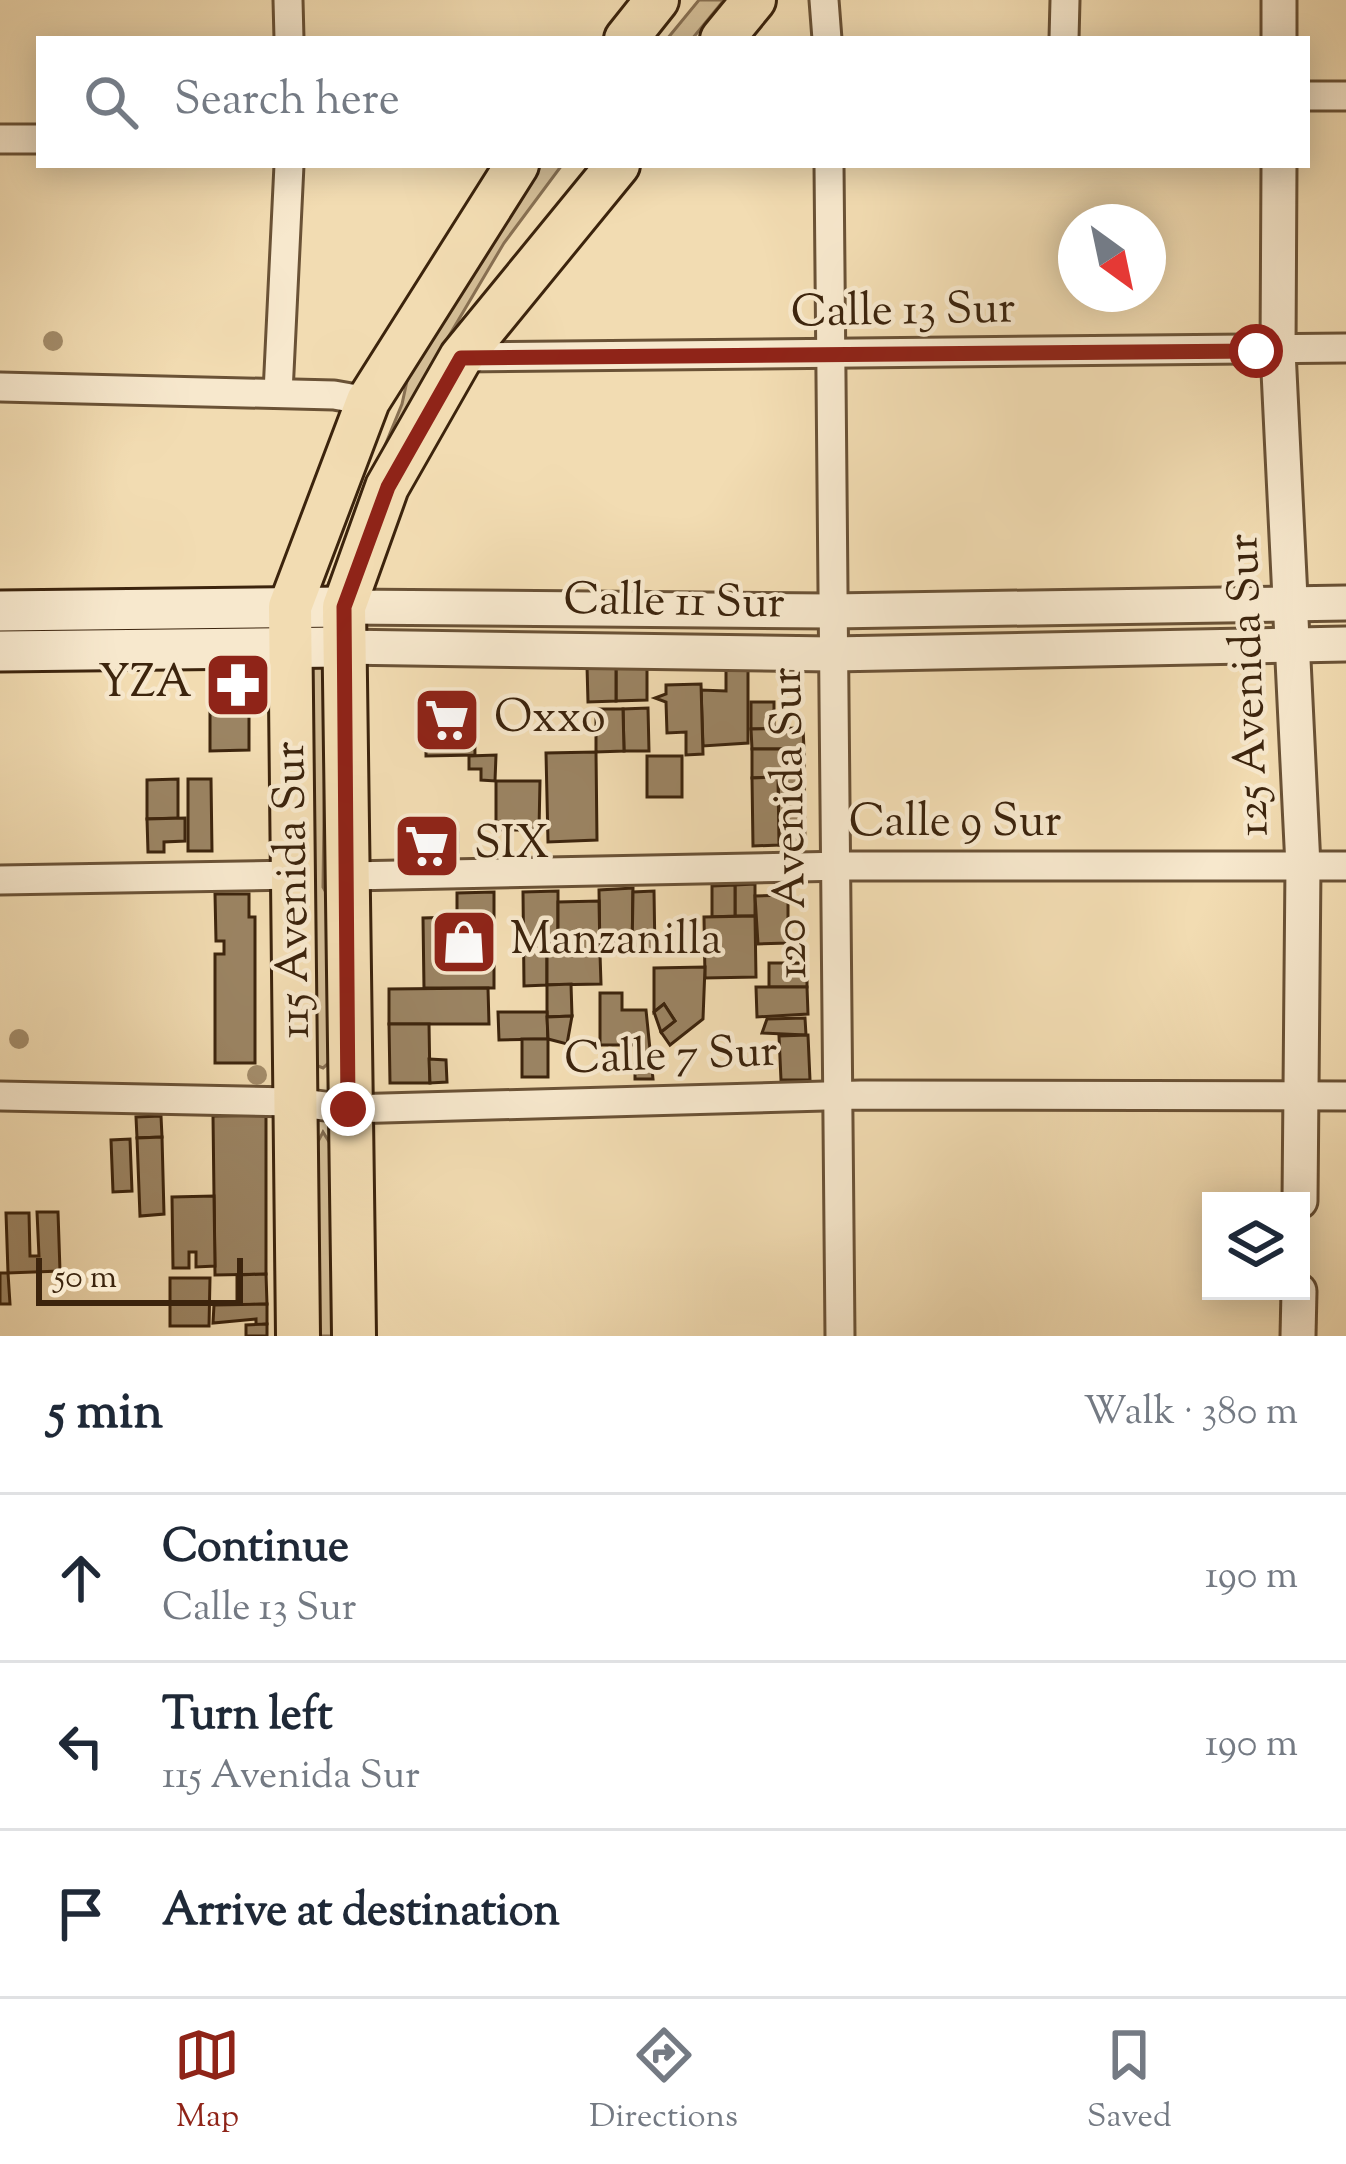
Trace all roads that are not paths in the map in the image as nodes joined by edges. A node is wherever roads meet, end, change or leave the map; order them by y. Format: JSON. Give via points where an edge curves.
{"nodes":[{"id":1,"x":288,"y":0,"type":"edge"},
{"id":2,"x":657,"y":0,"type":"edge"},
{"id":3,"x":754,"y":0,"type":"edge"},
{"id":4,"x":824,"y":0,"type":"edge"},
{"id":5,"x":1065,"y":0,"type":"edge"},
{"id":6,"x":1279,"y":0,"type":"edge"},
{"id":7,"x":289,"y":36,"type":"edge"},
{"id":8,"x":628,"y":36,"type":"edge"},
{"id":9,"x":724,"y":36,"type":"edge"},
{"id":10,"x":826,"y":36,"type":"edge"},
{"id":11,"x":1064,"y":36,"type":"edge"},
{"id":12,"x":1279,"y":36,"type":"edge"},
{"id":13,"x":1310,"y":96,"type":"edge"},
{"id":14,"x":1346,"y":96,"type":"edge"},
{"id":15,"x":0,"y":139,"type":"edge"},
{"id":16,"x":36,"y":139,"type":"edge"},
{"id":17,"x":289,"y":168,"type":"edge"},
{"id":18,"x":516,"y":168,"type":"edge"},
{"id":19,"x":616,"y":168,"type":"edge"},
{"id":20,"x":829,"y":168,"type":"edge"},
{"id":21,"x":1279,"y":168,"type":"edge"},
{"id":22,"x":1346,"y":348,"type":"edge"},
{"id":23,"x":1278,"y":351,"type":"junction"},
{"id":24,"x":829,"y":357,"type":"junction"},
{"id":25,"x":461,"y":358,"type":"junction"},
{"id":26,"x":0,"y":387,"type":"edge"},
{"id":27,"x":278,"y":393,"type":"junction"},
{"id":28,"x":368,"y":401,"type":"junction"},
{"id":29,"x":1294,"y":603,"type":"junction"},
{"id":30,"x":1346,"y":603,"type":"edge"},
{"id":31,"x":290,"y":607,"type":"junction"},
{"id":32,"x":0,"y":611,"type":"edge"},
{"id":33,"x":832,"y":611,"type":"junction"},
{"id":34,"x":343,"y":627,"type":"junction"},
{"id":35,"x":1294,"y":644,"type":"junction"},
{"id":36,"x":1346,"y":644,"type":"edge"},
{"id":37,"x":0,"y":651,"type":"edge"},
{"id":38,"x":289,"y":651,"type":"junction"},
{"id":39,"x":832,"y":654,"type":"junction"},
{"id":40,"x":834,"y":866,"type":"junction"},
{"id":41,"x":1303,"y":866,"type":"junction"},
{"id":42,"x":1346,"y":866,"type":"edge"},
{"id":43,"x":296,"y":874,"type":"junction"},
{"id":44,"x":349,"y":876,"type":"junction"},
{"id":45,"x":0,"y":880,"type":"edge"},
{"id":46,"x":838,"y":1095,"type":"junction"},
{"id":47,"x":1300,"y":1095,"type":"junction"},
{"id":48,"x":0,"y":1096,"type":"edge"},
{"id":49,"x":1346,"y":1096,"type":"edge"},
{"id":50,"x":293,"y":1102,"type":"junction"},
{"id":51,"x":348,"y":1109,"type":"junction"},
{"id":52,"x":1300,"y":1192,"type":"edge"},
{"id":53,"x":1299,"y":1300,"type":"edge"},
{"id":54,"x":298,"y":1336,"type":"edge"},
{"id":55,"x":353,"y":1336,"type":"edge"},
{"id":56,"x":840,"y":1336,"type":"edge"},
{"id":57,"x":1298,"y":1336,"type":"edge"}],
"edges":[{"from":1,"to":7,"type":"street"},
{"from":2,"to":8,"type":"main road"},
{"from":3,"to":9,"type":"main road"},
{"from":4,"to":10,"type":"street"},
{"from":5,"to":11,"type":"street"},
{"from":6,"to":12,"type":"street"},
{"from":13,"to":14,"type":"street"},
{"from":15,"to":16,"type":"street"},
{"from":17,"to":27,"type":"street"},
{"from":18,"to":28,"type":"main road","name":"115 Avenida Sur"},
{"from":19,"to":25,"type":"main road","name":"115 Avenida Sur"},
{"from":20,"to":24,"type":"street","name":"120 Avenida Sur"},
{"from":21,"to":23,"type":"street","name":"125 Avenida Sur"},
{"from":22,"to":23,"type":"street","name":"Calle 13 Sur"},
{"from":23,"to":24,"type":"street","name":"Calle 13 Sur"},
{"from":23,"to":29,"type":"street","name":"125 Avenida Sur"},
{"from":24,"to":25,"type":"street","name":"Calle 13 Sur"},
{"from":24,"to":33,"type":"street","name":"120 Avenida Sur"},
{"from":25,"to":34,"type":"main road","name":"115 Avenida Sur","via":[[388,487]]},
{"from":26,"to":27,"type":"street"},
{"from":27,"to":28,"type":"street"},
{"from":28,"to":31,"type":"main road","name":"115 Avenida Sur"},
{"from":29,"to":30,"type":"street","name":"Calle 11 Sur"},
{"from":29,"to":33,"type":"street","name":"Calle 11 Sur"},
{"from":29,"to":35,"type":"street","name":"125 Avenida Sur"},
{"from":31,"to":32,"type":"main road","name":"Calle 11 Sur"},
{"from":31,"to":34,"type":"main road","name":"Calle 11 Sur"},
{"from":31,"to":38,"type":"main road","name":"115 Avenida Sur"},
{"from":33,"to":34,"type":"street","name":"Calle 11 Sur"},
{"from":33,"to":39,"type":"street","name":"120 Avenida Sur"},
{"from":34,"to":38,"type":"main road","name":"Calle 11 Sur"},
{"from":34,"to":39,"type":"street","name":"Calle 11 Sur"},
{"from":34,"to":44,"type":"main road","name":"115 Avenida Sur"},
{"from":35,"to":36,"type":"street","name":"Calle 11 Sur"},
{"from":35,"to":39,"type":"street","name":"Calle 11 Sur"},
{"from":35,"to":41,"type":"street","name":"125 Avenida Sur"},
{"from":37,"to":38,"type":"main road","name":"Calle 11 Sur"},
{"from":38,"to":43,"type":"main road","name":"115 Avenida Sur"},
{"from":39,"to":40,"type":"street","name":"120 Avenida Sur"},
{"from":40,"to":41,"type":"street","name":"Calle 9 Sur"},
{"from":40,"to":44,"type":"street","name":"Calle 9 Sur"},
{"from":40,"to":46,"type":"street","name":"120 Avenida Sur"},
{"from":41,"to":42,"type":"street","name":"Calle 9 Sur"},
{"from":41,"to":47,"type":"street","name":"125 Avenida Sur"},
{"from":43,"to":45,"type":"street"},
{"from":43,"to":50,"type":"main road","name":"115 Avenida Sur"},
{"from":44,"to":51,"type":"main road","name":"115 Avenida Sur"},
{"from":46,"to":47,"type":"street","name":"Calle 7 Sur"},
{"from":46,"to":51,"type":"street","name":"Calle 7 Sur"},
{"from":46,"to":56,"type":"street","name":"120 Avenida Sur"},
{"from":47,"to":49,"type":"street","name":"Calle 7 Sur"},
{"from":47,"to":52,"type":"street","name":"125 Avenida Sur"},
{"from":48,"to":50,"type":"street","name":"Calle 7 Sur"},
{"from":50,"to":51,"type":"street","name":"Calle 7 Sur"},
{"from":50,"to":54,"type":"main road","name":"115 Avenida Sur"},
{"from":51,"to":55,"type":"main road","name":"115 Avenida Sur"},
{"from":53,"to":57,"type":"street"}]}
